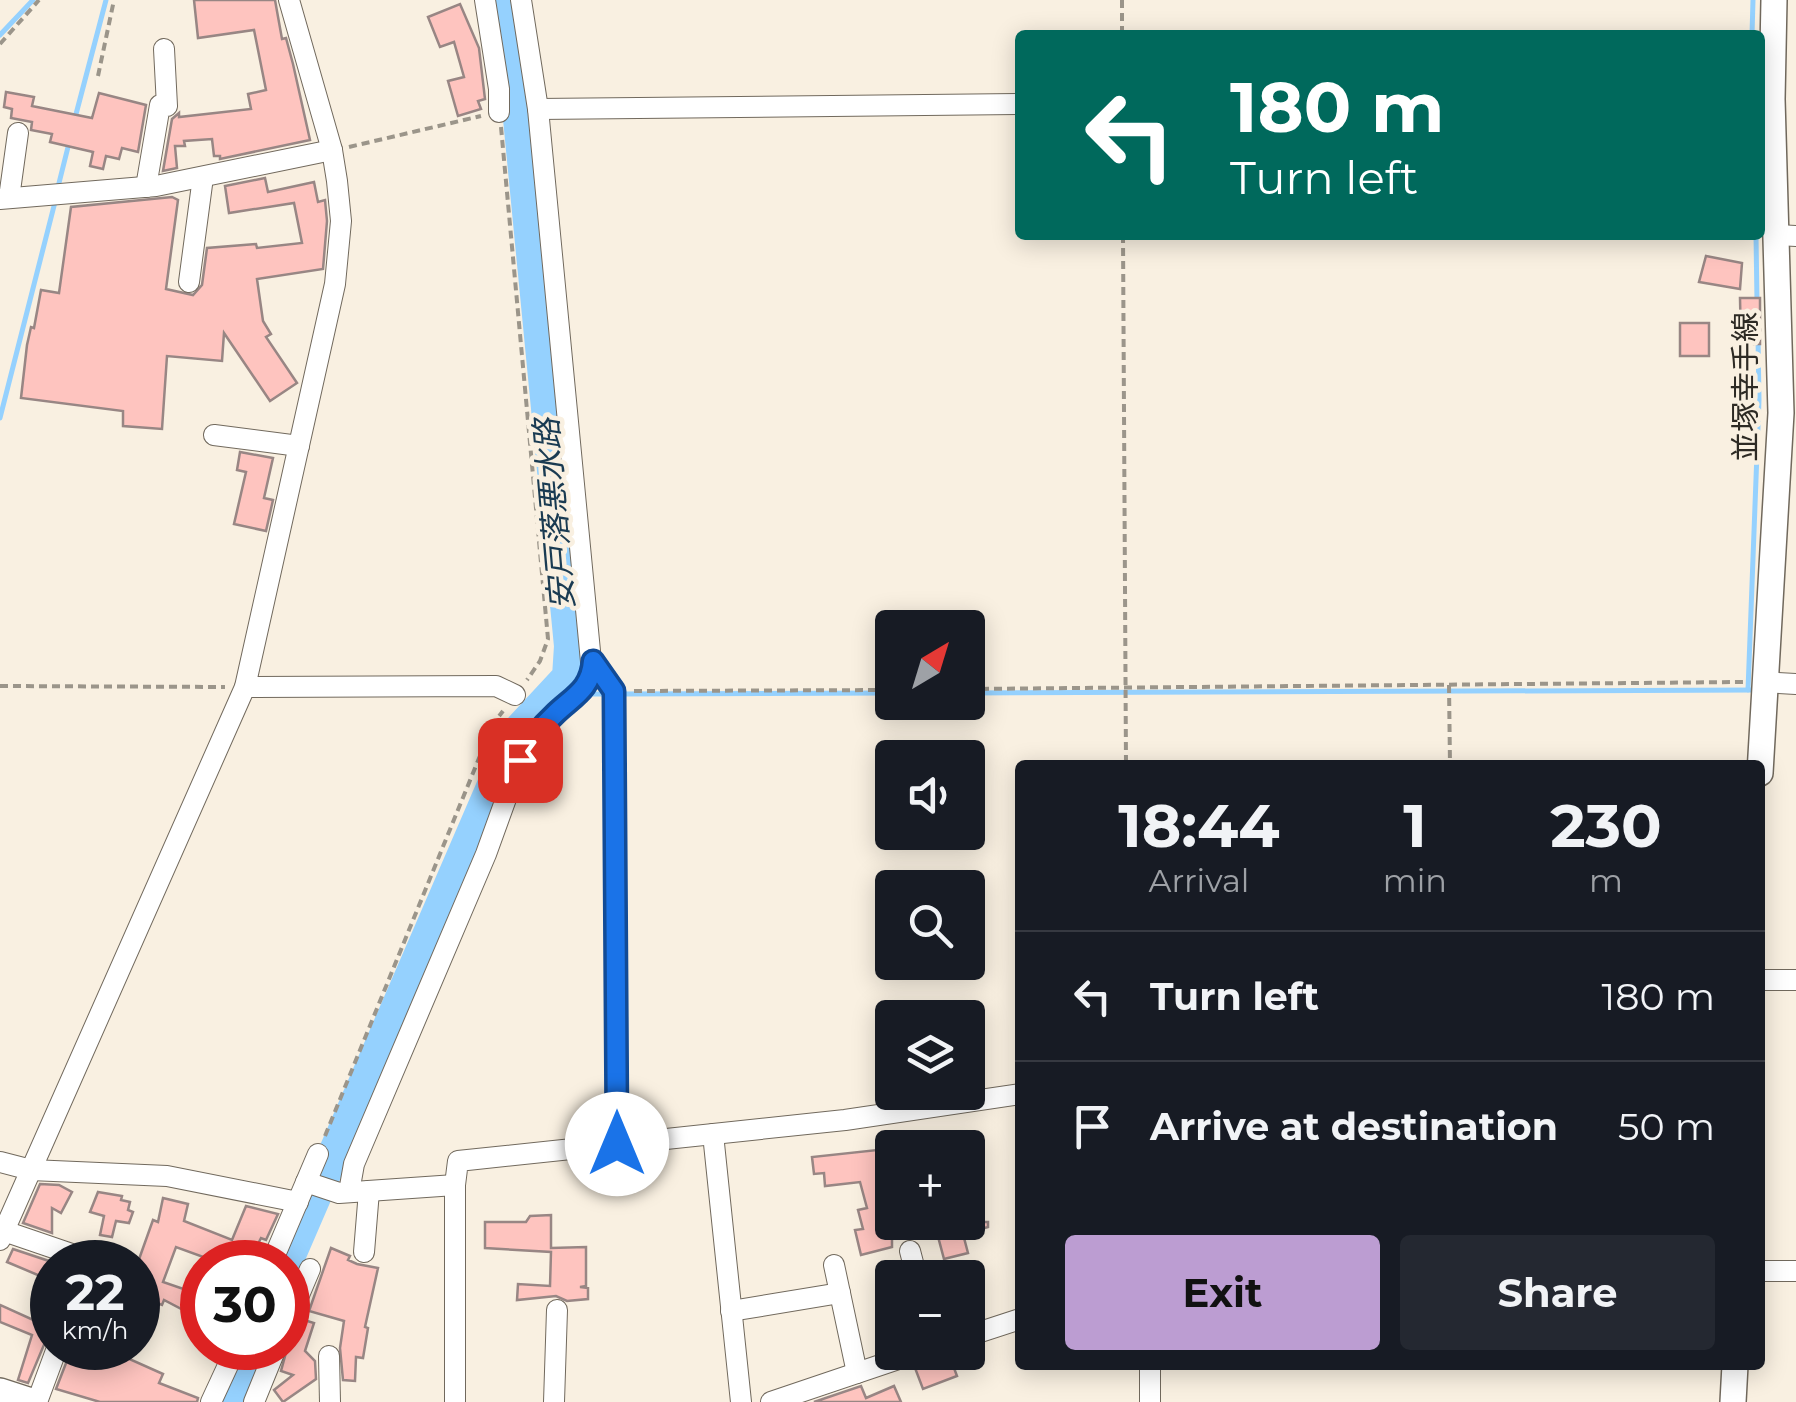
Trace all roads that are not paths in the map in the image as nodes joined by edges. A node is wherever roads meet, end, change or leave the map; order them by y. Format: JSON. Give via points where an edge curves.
{"nodes":[{"id":1,"x":288,"y":0,"type":"edge"},
{"id":2,"x":485,"y":0,"type":"edge"},
{"id":3,"x":521,"y":0,"type":"edge"},
{"id":4,"x":1774,"y":0,"type":"edge"},
{"id":5,"x":164,"y":50,"type":"dead end"},
{"id":6,"x":1766,"y":99,"type":"edge"},
{"id":7,"x":1015,"y":104,"type":"edge"},
{"id":8,"x":538,"y":110,"type":"junction"},
{"id":9,"x":499,"y":112,"type":"road end"},
{"id":10,"x":18,"y":133,"type":"dead end"},
{"id":11,"x":332,"y":150,"type":"junction"},
{"id":12,"x":203,"y":176,"type":"junction"},
{"id":13,"x":146,"y":187,"type":"junction"},
{"id":14,"x":4,"y":199,"type":"edge"},
{"id":15,"x":1786,"y":235,"type":"edge"},
{"id":16,"x":190,"y":282,"type":"dead end"},
{"id":17,"x":1788,"y":412,"type":"edge"},
{"id":18,"x":214,"y":435,"type":"dead end"},
{"id":19,"x":299,"y":446,"type":"junction"},
{"id":20,"x":593,"y":661,"type":"junction"},
{"id":21,"x":1763,"y":682,"type":"junction"},
{"id":22,"x":1796,"y":684,"type":"edge"},
{"id":23,"x":245,"y":687,"type":"junction"},
{"id":24,"x":515,"y":695,"type":"road end"},
{"id":25,"x":1760,"y":760,"type":"edge"},
{"id":26,"x":1765,"y":980,"type":"edge"},
{"id":27,"x":1796,"y":980,"type":"edge"},
{"id":28,"x":1015,"y":1095,"type":"edge"},
{"id":29,"x":713,"y":1134,"type":"junction"},
{"id":30,"x":617,"y":1144,"type":"junction"},
{"id":31,"x":318,"y":1154,"type":"road end"},
{"id":32,"x":0,"y":1162,"type":"edge"},
{"id":33,"x":31,"y":1170,"type":"junction"},
{"id":34,"x":455,"y":1185,"type":"junction"},
{"id":35,"x":302,"y":1192,"type":"junction"},
{"id":36,"x":352,"y":1192,"type":"junction"},
{"id":37,"x":2,"y":1235,"type":"edge"},
{"id":38,"x":281,"y":1240,"type":"edge"},
{"id":39,"x":30,"y":1242,"type":"edge"},
{"id":40,"x":364,"y":1252,"type":"dead end"},
{"id":41,"x":910,"y":1252,"type":"dead end"},
{"id":42,"x":912,"y":1260,"type":"edge"},
{"id":43,"x":834,"y":1265,"type":"dead end"},
{"id":44,"x":1765,"y":1271,"type":"edge"},
{"id":45,"x":1796,"y":1271,"type":"edge"},
{"id":46,"x":840,"y":1292,"type":"junction"},
{"id":47,"x":557,"y":1310,"type":"dead end"},
{"id":48,"x":732,"y":1310,"type":"junction"},
{"id":49,"x":1015,"y":1321,"type":"edge"},
{"id":50,"x":985,"y":1330,"type":"edge"},
{"id":51,"x":329,"y":1356,"type":"dead end"},
{"id":52,"x":875,"y":1367,"type":"edge"},
{"id":53,"x":48,"y":1370,"type":"edge"},
{"id":54,"x":226,"y":1370,"type":"edge"},
{"id":55,"x":267,"y":1370,"type":"edge"},
{"id":56,"x":1150,"y":1370,"type":"edge"},
{"id":57,"x":1735,"y":1370,"type":"edge"},
{"id":58,"x":857,"y":1373,"type":"junction"},
{"id":59,"x":0,"y":1390,"type":"edge"},
{"id":60,"x":36,"y":1402,"type":"edge"},
{"id":61,"x":212,"y":1402,"type":"edge"},
{"id":62,"x":254,"y":1402,"type":"edge"},
{"id":63,"x":330,"y":1402,"type":"edge"},
{"id":64,"x":454,"y":1402,"type":"edge"},
{"id":65,"x":554,"y":1402,"type":"edge"},
{"id":66,"x":741,"y":1402,"type":"edge"},
{"id":67,"x":771,"y":1402,"type":"edge"},
{"id":68,"x":1150,"y":1402,"type":"edge"},
{"id":69,"x":1733,"y":1402,"type":"edge"}],
"edges":[{"from":1,"to":11,"type":"street"},
{"from":2,"to":9,"type":"street"},
{"from":3,"to":8,"type":"street"},
{"from":4,"to":6,"type":"main road","name":"並塚幸手線"},
{"from":5,"to":13,"type":"street","via":[[167,106],[160,105]]},
{"from":6,"to":15,"type":"main road","name":"並塚幸手線"},
{"from":7,"to":8,"type":"street"},
{"from":8,"to":20,"type":"street"},
{"from":10,"to":14,"type":"street"},
{"from":11,"to":12,"type":"street"},
{"from":11,"to":19,"type":"street","via":[[342,221],[335,284]]},
{"from":12,"to":13,"type":"street"},
{"from":12,"to":16,"type":"street"},
{"from":13,"to":14,"type":"street"},
{"from":15,"to":17,"type":"main road","name":"並塚幸手線"},
{"from":17,"to":21,"type":"main road","name":"並塚幸手線"},
{"from":18,"to":19,"type":"street"},
{"from":19,"to":23,"type":"street"},
{"from":20,"to":30,"type":"street","via":[[614,691]]},
{"from":20,"to":36,"type":"street","via":[[590,681],[520,760],[354,1164]]},
{"from":21,"to":22,"type":"street"},
{"from":21,"to":25,"type":"main road","name":"並塚幸手線"},
{"from":23,"to":24,"type":"street","via":[[496,686]]},
{"from":23,"to":33,"type":"street"},
{"from":26,"to":27,"type":"street"},
{"from":28,"to":29,"type":"street"},
{"from":29,"to":30,"type":"street"},
{"from":29,"to":48,"type":"street"},
{"from":30,"to":34,"type":"street","via":[[458,1161]]},
{"from":31,"to":35,"type":"street"},
{"from":32,"to":33,"type":"street"},
{"from":33,"to":35,"type":"street","via":[[167,1176]]},
{"from":33,"to":37,"type":"street"},
{"from":34,"to":36,"type":"street"},
{"from":34,"to":64,"type":"street"},
{"from":35,"to":36,"type":"street"},
{"from":35,"to":38,"type":"street"},
{"from":36,"to":40,"type":"street"},
{"from":37,"to":39,"type":"street"},
{"from":41,"to":42,"type":"street"},
{"from":43,"to":46,"type":"street"},
{"from":44,"to":45,"type":"street"},
{"from":46,"to":48,"type":"street"},
{"from":46,"to":58,"type":"street"},
{"from":47,"to":65,"type":"street"},
{"from":48,"to":66,"type":"street"},
{"from":49,"to":50,"type":"street"},
{"from":51,"to":63,"type":"street"},
{"from":52,"to":58,"type":"street"},
{"from":53,"to":60,"type":"street"},
{"from":54,"to":61,"type":"street"},
{"from":55,"to":62,"type":"street"},
{"from":56,"to":68,"type":"street"},
{"from":57,"to":69,"type":"main road"},
{"from":58,"to":67,"type":"street"},
{"from":59,"to":60,"type":"main road"}]}
